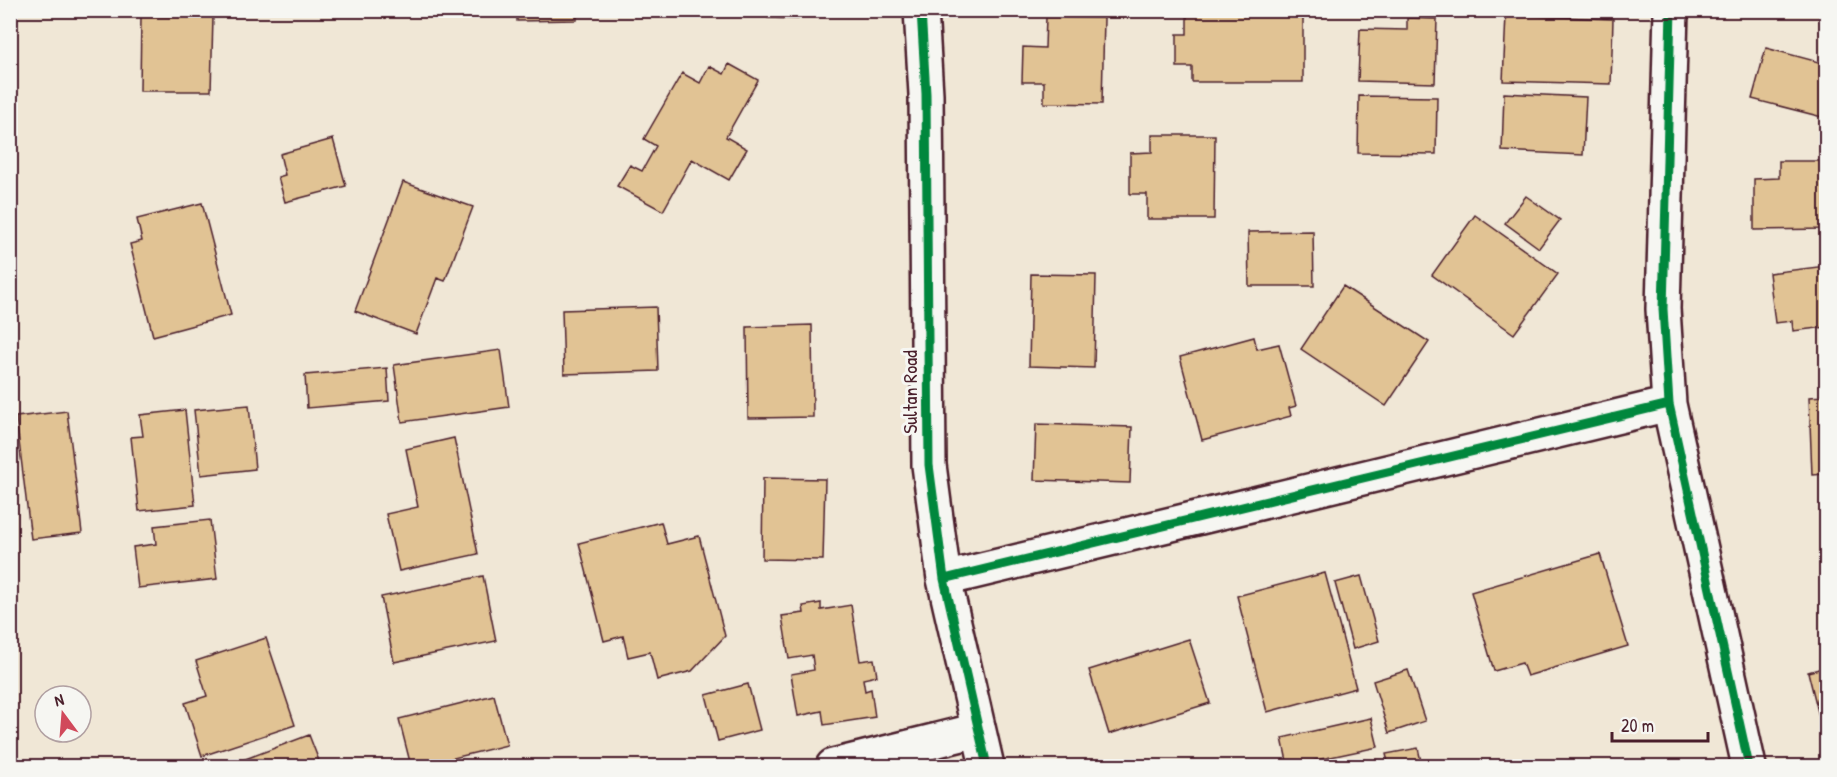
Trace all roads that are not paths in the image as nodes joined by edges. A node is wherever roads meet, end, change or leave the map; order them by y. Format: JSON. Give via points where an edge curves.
{"nodes":[{"id":1,"x":921,"y":10,"type":"edge"},
{"id":2,"x":1671,"y":10,"type":"edge"},
{"id":3,"x":1669,"y":404,"type":"junction"},
{"id":4,"x":944,"y":579,"type":"junction"},
{"id":5,"x":978,"y":730,"type":"junction"},
{"id":6,"x":833,"y":766,"type":"edge"},
{"id":7,"x":987,"y":766,"type":"edge"},
{"id":8,"x":1749,"y":766,"type":"edge"}],
"edges":[{"from":1,"to":4,"type":"street","name":"Sultan Road","via":[[926,94],[928,465]]},
{"from":2,"to":3,"type":"street","via":[[1663,309]]},
{"from":3,"to":4,"type":"street"},
{"from":3,"to":8,"type":"street"},
{"from":4,"to":5,"type":"street","name":"Sultan Road"},
{"from":5,"to":6,"type":"street"},
{"from":5,"to":7,"type":"street","name":"Sultan Road"}]}
